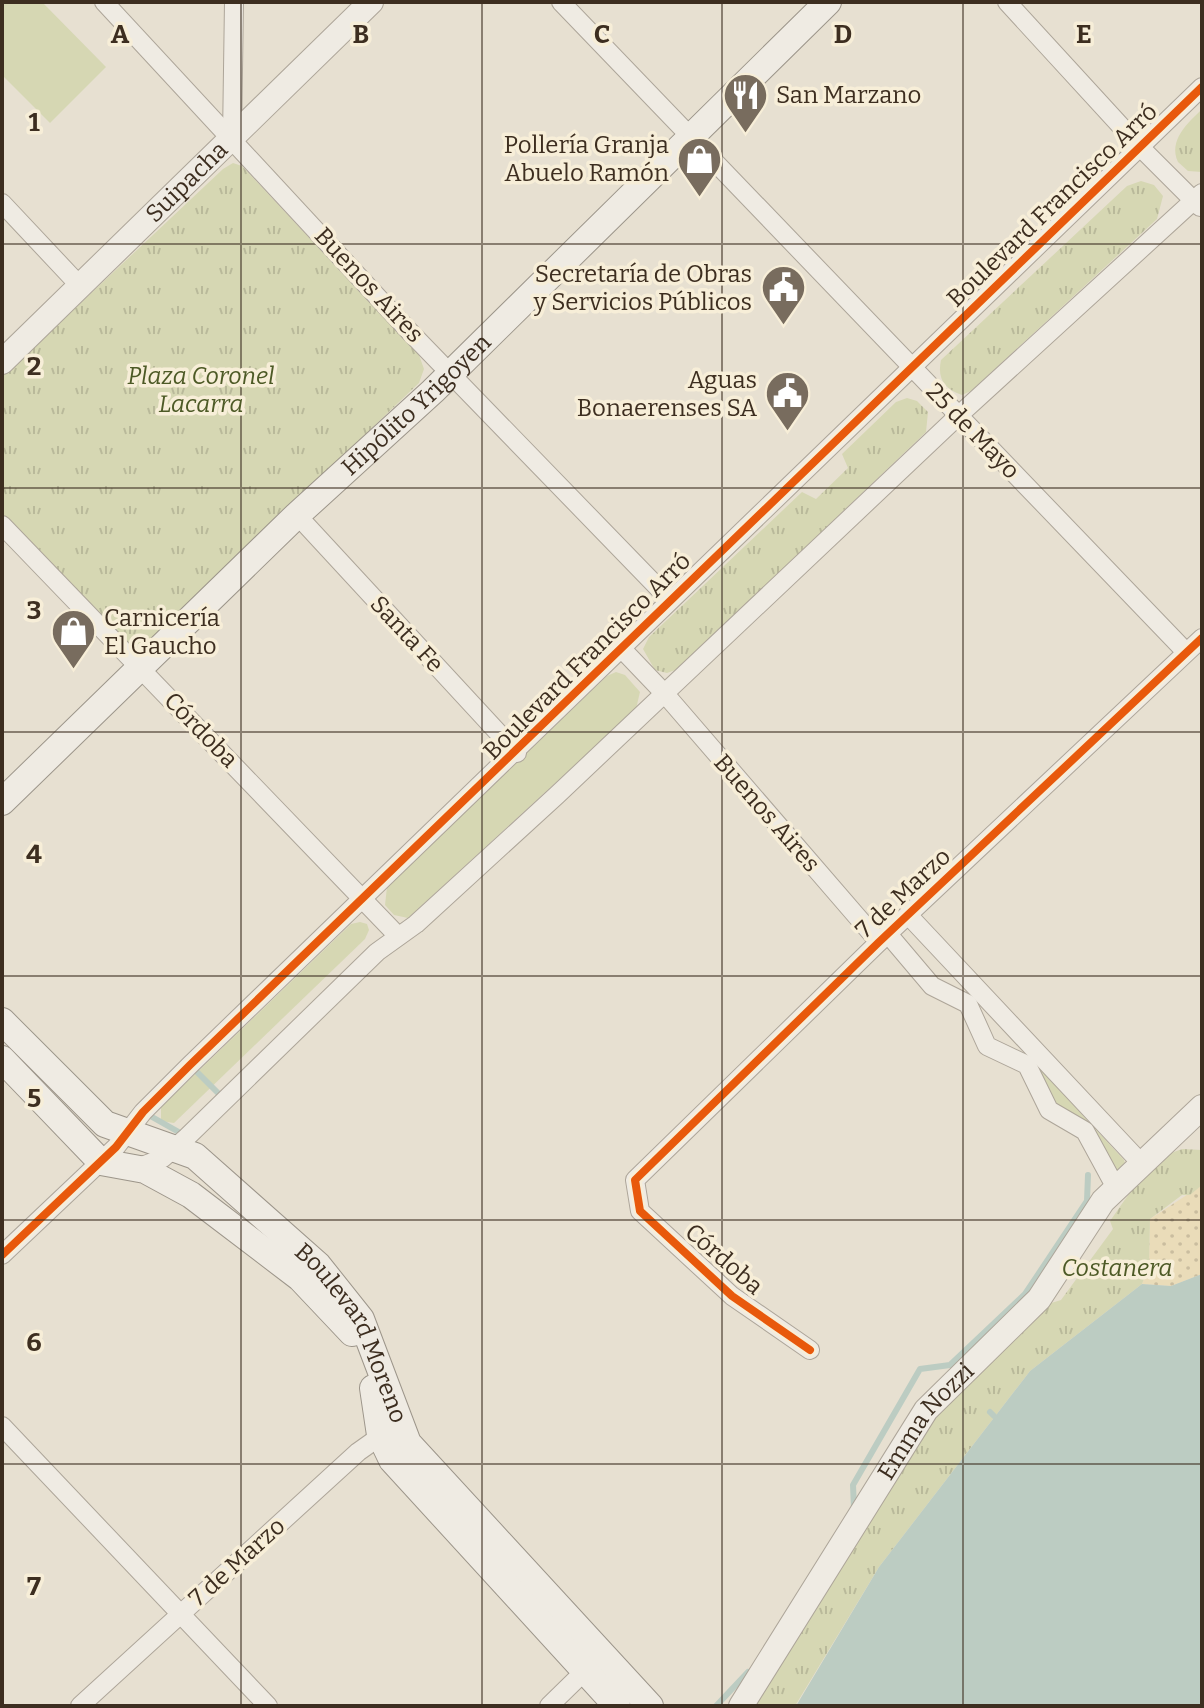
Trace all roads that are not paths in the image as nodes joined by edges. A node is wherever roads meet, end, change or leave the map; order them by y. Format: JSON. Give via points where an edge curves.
{"nodes":[{"id":1,"x":104,"y":2,"type":"edge"},
{"id":2,"x":234,"y":2,"type":"edge"},
{"id":3,"x":371,"y":2,"type":"edge"},
{"id":4,"x":561,"y":2,"type":"edge"},
{"id":5,"x":828,"y":2,"type":"edge"},
{"id":6,"x":1007,"y":2,"type":"edge"},
{"id":7,"x":1202,"y":87,"type":"edge"},
{"id":8,"x":691,"y":134,"type":"junction"},
{"id":9,"x":232,"y":137,"type":"junction"},
{"id":10,"x":1140,"y":147,"type":"junction"},
{"id":11,"x":1199,"y":201,"type":"edge"},
{"id":12,"x":2,"y":203,"type":"edge"},
{"id":13,"x":80,"y":286,"type":"junction"},
{"id":14,"x":2,"y":362,"type":"edge"},
{"id":15,"x":913,"y":369,"type":"junction"},
{"id":16,"x":452,"y":372,"type":"junction"},
{"id":17,"x":958,"y":416,"type":"junction"},
{"id":18,"x":297,"y":515,"type":"junction"},
{"id":19,"x":2,"y":525,"type":"edge"},
{"id":20,"x":670,"y":600,"type":"junction"},
{"id":21,"x":1202,"y":638,"type":"edge"},
{"id":22,"x":622,"y":649,"type":"junction"},
{"id":23,"x":1186,"y":652,"type":"junction"},
{"id":24,"x":140,"y":666,"type":"junction"},
{"id":25,"x":665,"y":694,"type":"junction"},
{"id":26,"x":517,"y":753,"type":"junction"},
{"id":27,"x":2,"y":802,"type":"edge"},
{"id":28,"x":362,"y":900,"type":"junction"},
{"id":29,"x":909,"y":916,"type":"junction"},
{"id":30,"x":398,"y":936,"type":"junction"},
{"id":31,"x":884,"y":938,"type":"junction"},
{"id":32,"x":2,"y":1021,"type":"edge"},
{"id":33,"x":2,"y":1059,"type":"edge"},
{"id":34,"x":1202,"y":1107,"type":"edge"},
{"id":35,"x":127,"y":1132,"type":"junction"},
{"id":36,"x":175,"y":1147,"type":"junction"},
{"id":37,"x":101,"y":1162,"type":"junction"},
{"id":38,"x":1141,"y":1163,"type":"junction"},
{"id":39,"x":137,"y":1168,"type":"junction"},
{"id":40,"x":635,"y":1180,"type":"joint"},
{"id":41,"x":1116,"y":1188,"type":"junction"},
{"id":42,"x":2,"y":1255,"type":"edge"},
{"id":43,"x":810,"y":1350,"type":"dead end"},
{"id":44,"x":2,"y":1426,"type":"edge"},
{"id":45,"x":390,"y":1431,"type":"junction"},
{"id":46,"x":179,"y":1614,"type":"junction"},
{"id":47,"x":593,"y":1664,"type":"junction"},
{"id":48,"x":80,"y":1706,"type":"edge"},
{"id":49,"x":268,"y":1706,"type":"edge"},
{"id":50,"x":549,"y":1706,"type":"edge"},
{"id":51,"x":617,"y":1706,"type":"edge"},
{"id":52,"x":650,"y":1706,"type":"edge"},
{"id":53,"x":741,"y":1706,"type":"edge"}],
"edges":[{"from":1,"to":9,"type":"street","name":"Buenos Aires"},
{"from":2,"to":9,"type":"street"},
{"from":3,"to":9,"type":"street","name":"Suipacha"},
{"from":4,"to":8,"type":"street","name":"25 de Mayo"},
{"from":5,"to":8,"type":"main road","name":"Hipólito Yrigoyen"},
{"from":6,"to":10,"type":"street"},
{"from":7,"to":10,"type":"street","name":"Boulevard Francisco Arró"},
{"from":8,"to":15,"type":"street","name":"25 de Mayo"},
{"from":8,"to":16,"type":"main road","name":"Hipólito Yrigoyen"},
{"from":9,"to":13,"type":"street","name":"Suipacha"},
{"from":9,"to":16,"type":"street","name":"Buenos Aires"},
{"from":10,"to":11,"type":"street"},
{"from":10,"to":15,"type":"street","name":"Boulevard Francisco Arró"},
{"from":11,"to":17,"type":"street"},
{"from":12,"to":13,"type":"street"},
{"from":13,"to":14,"type":"street","name":"Suipacha"},
{"from":15,"to":17,"type":"street","name":"25 de Mayo"},
{"from":15,"to":20,"type":"street","name":"Boulevard Francisco Arró"},
{"from":16,"to":18,"type":"main road","name":"Hipólito Yrigoyen"},
{"from":16,"to":20,"type":"street","name":"Buenos Aires"},
{"from":17,"to":23,"type":"street","name":"25 de Mayo"},
{"from":17,"to":25,"type":"street"},
{"from":18,"to":24,"type":"main road","name":"Hipólito Yrigoyen"},
{"from":18,"to":26,"type":"street","name":"Santa Fe"},
{"from":19,"to":24,"type":"street","name":"Córdoba"},
{"from":20,"to":22,"type":"street","name":"Boulevard Francisco Arró"},
{"from":21,"to":23,"type":"street","name":"7 de Marzo"},
{"from":22,"to":25,"type":"street","name":"Buenos Aires"},
{"from":22,"to":26,"type":"street","name":"Boulevard Francisco Arró"},
{"from":23,"to":29,"type":"street","name":"7 de Marzo"},
{"from":24,"to":27,"type":"main road","name":"Hipólito Yrigoyen"},
{"from":24,"to":28,"type":"street","name":"Córdoba"},
{"from":25,"to":30,"type":"street"},
{"from":25,"to":31,"type":"street","name":"Buenos Aires"},
{"from":26,"to":28,"type":"street","name":"Boulevard Francisco Arró"},
{"from":28,"to":30,"type":"street","name":"Córdoba"},
{"from":28,"to":35,"type":"street","name":"Boulevard Francisco Arró"},
{"from":29,"to":31,"type":"street","name":"7 de Marzo"},
{"from":29,"to":38,"type":"street"},
{"from":30,"to":36,"type":"street"},
{"from":31,"to":40,"type":"street","name":"7 de Marzo"},
{"from":31,"to":41,"type":"street","name":"Buenos Aires","via":[[932,986],[968,1004],[987,1046],[1027,1065],[1049,1110],[1085,1131]]},
{"from":32,"to":35,"type":"main road","name":"Boulevard Moreno","via":[[91,1112]]},
{"from":33,"to":37,"type":"main road"},
{"from":34,"to":38,"type":"street","name":"Emma Nozzi"},
{"from":35,"to":36,"type":"main road","name":"Boulevard Moreno"},
{"from":35,"to":37,"type":"street","name":"Boulevard Francisco Arró"},
{"from":36,"to":39,"type":"street"},
{"from":36,"to":45,"type":"main road","name":"Boulevard Moreno","via":[[195,1156],[292,1240],[344,1295],[367,1334]]},
{"from":37,"to":39,"type":"main road","name":"Boulevard Moreno"},
{"from":37,"to":42,"type":"street","name":"Boulevard Francisco Arró"},
{"from":38,"to":41,"type":"street","name":"Emma Nozzi"},
{"from":39,"to":45,"type":"main road","name":"Boulevard Moreno","via":[[162,1176],[191,1195],[335,1311],[362,1354]]},
{"from":40,"to":43,"type":"street","name":"Córdoba","via":[[640,1211],[732,1296]]},
{"from":41,"to":53,"type":"street","name":"Emma Nozzi","via":[[1039,1299],[926,1410]]},
{"from":44,"to":46,"type":"street"},
{"from":45,"to":46,"type":"street","name":"7 de Marzo"},
{"from":45,"to":47,"type":"main road","name":"Boulevard Moreno","via":[[408,1443]]},
{"from":46,"to":48,"type":"street","name":"7 de Marzo"},
{"from":46,"to":49,"type":"street"},
{"from":47,"to":50,"type":"street"},
{"from":47,"to":51,"type":"main road","name":"Boulevard Moreno"},
{"from":47,"to":52,"type":"main road","name":"Boulevard Moreno"}]}
